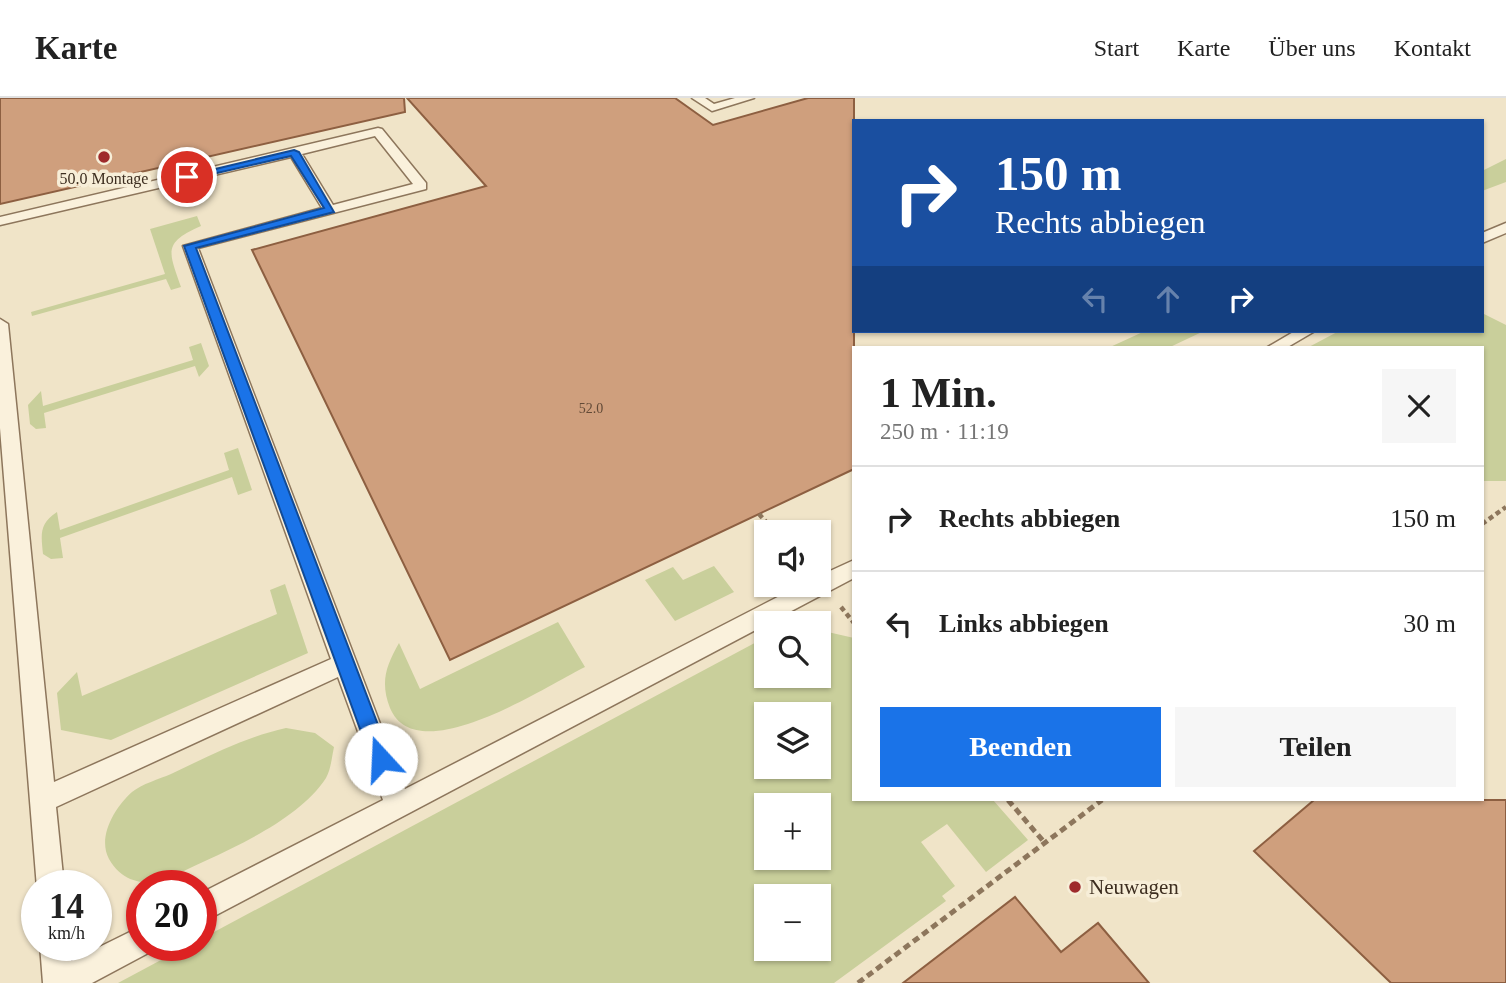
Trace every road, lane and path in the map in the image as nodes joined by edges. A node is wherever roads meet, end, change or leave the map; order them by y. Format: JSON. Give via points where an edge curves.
{"nodes":[{"id":1,"x":698,"y":98,"type":"edge"},
{"id":2,"x":748,"y":98,"type":"edge"},
{"id":3,"x":294,"y":152,"type":"junction"},
{"id":4,"x":330,"y":210,"type":"junction"},
{"id":5,"x":0,"y":221,"type":"edge"},
{"id":6,"x":1506,"y":227,"type":"edge"},
{"id":7,"x":1484,"y":238,"type":"edge"},
{"id":8,"x":0,"y":324,"type":"edge"},
{"id":9,"x":1303,"y":333,"type":"edge"},
{"id":10,"x":1277,"y":346,"type":"edge"},
{"id":11,"x":1506,"y":507,"type":"edge"},
{"id":12,"x":759,"y":514,"type":"dead end"},
{"id":13,"x":764,"y":520,"type":"edge"},
{"id":14,"x":1484,"y":523,"type":"edge"},
{"id":15,"x":852,"y":569,"type":"edge"},
{"id":16,"x":345,"y":663,"type":"junction"},
{"id":17,"x":43,"y":800,"type":"junction"},
{"id":18,"x":1009,"y":801,"type":"edge"},
{"id":19,"x":1101,"y":801,"type":"edge"},
{"id":20,"x":398,"y":806,"type":"junction"},
{"id":21,"x":1044,"y":842,"type":"junction"},
{"id":22,"x":49,"y":870,"type":"edge"},
{"id":23,"x":217,"y":901,"type":"edge"},
{"id":24,"x":126,"y":949,"type":"edge"},
{"id":25,"x":57,"y":961,"type":"edge"},
{"id":26,"x":59,"y":983,"type":"edge"},
{"id":27,"x":858,"y":983,"type":"edge"}],
"edges":[{"from":1,"to":2,"type":"lane","via":[[712,107]]},
{"from":3,"to":4,"type":"lane"},
{"from":3,"to":4,"type":"lane","via":[[378,132],[421,186]]},
{"from":3,"to":5,"type":"lane"},
{"from":4,"to":16,"type":"lane","via":[[190,246]]},
{"from":6,"to":7,"type":"lane"},
{"from":8,"to":17,"type":"lane"},
{"from":9,"to":10,"type":"lane"},
{"from":11,"to":14,"type":"path"},
{"from":12,"to":13,"type":"path"},
{"from":15,"to":20,"type":"lane"},
{"from":16,"to":17,"type":"lane"},
{"from":16,"to":20,"type":"lane"},
{"from":17,"to":22,"type":"lane"},
{"from":18,"to":21,"type":"path"},
{"from":19,"to":21,"type":"path"},
{"from":20,"to":23,"type":"lane"},
{"from":21,"to":27,"type":"path"},
{"from":24,"to":26,"type":"lane"},
{"from":25,"to":26,"type":"lane"}]}
